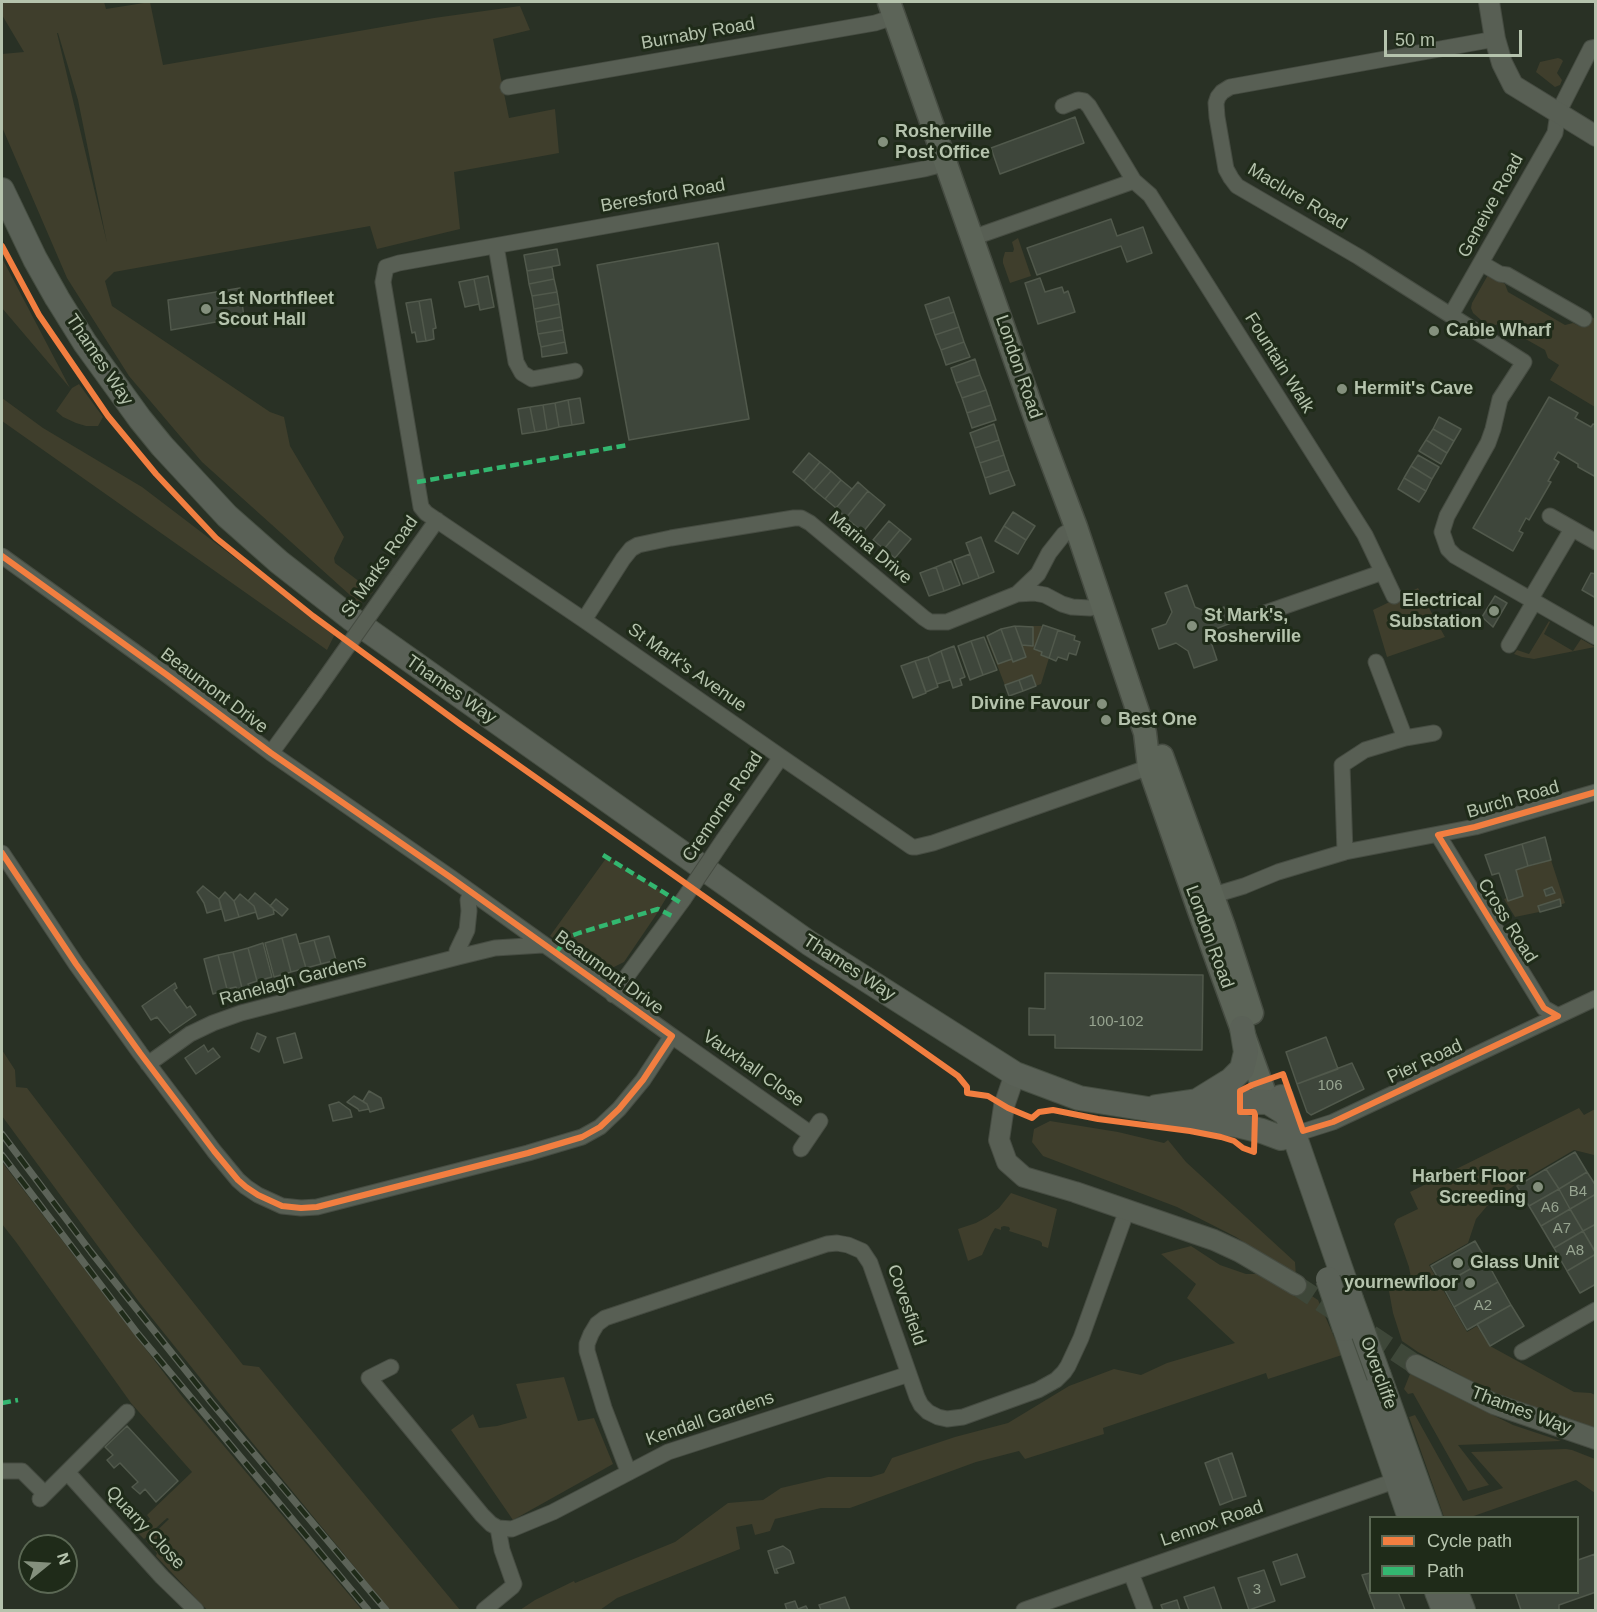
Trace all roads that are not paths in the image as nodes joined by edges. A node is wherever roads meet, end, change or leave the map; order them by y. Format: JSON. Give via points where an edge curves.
{"nodes":[{"id":1,"x":1489,"y":2,"type":"edge"},
{"id":2,"x":892,"y":9,"type":"edge"},
{"id":3,"x":1495,"y":39,"type":"junction"},
{"id":4,"x":1596,"y":47,"type":"edge"},
{"id":5,"x":508,"y":87,"type":"dead end"},
{"id":6,"x":1063,"y":106,"type":"dead end"},
{"id":7,"x":1558,"y":113,"type":"junction"},
{"id":8,"x":1596,"y":136,"type":"edge"},
{"id":9,"x":946,"y":163,"type":"junction"},
{"id":10,"x":1134,"y":181,"type":"junction"},
{"id":11,"x":2,"y":190,"type":"edge"},
{"id":12,"x":972,"y":238,"type":"junction"},
{"id":13,"x":496,"y":246,"type":"junction"},
{"id":14,"x":1482,"y":263,"type":"junction"},
{"id":15,"x":386,"y":267,"type":"joint"},
{"id":16,"x":1451,"y":315,"type":"junction"},
{"id":17,"x":1584,"y":319,"type":"dead end"},
{"id":18,"x":575,"y":371,"type":"dead end"},
{"id":19,"x":1550,"y":516,"type":"dead end"},
{"id":20,"x":437,"y":520,"type":"junction"},
{"id":21,"x":1076,"y":527,"type":"junction"},
{"id":22,"x":1572,"y":529,"type":"junction"},
{"id":23,"x":1596,"y":542,"type":"edge"},
{"id":24,"x":2,"y":556,"type":"edge"},
{"id":25,"x":1383,"y":572,"type":"junction"},
{"id":26,"x":1017,"y":594,"type":"junction"},
{"id":27,"x":1394,"y":596,"type":"dead end"},
{"id":28,"x":1532,"y":601,"type":"junction"},
{"id":29,"x":1102,"y":605,"type":"junction"},
{"id":30,"x":1262,"y":614,"type":"dead end"},
{"id":31,"x":584,"y":620,"type":"junction"},
{"id":32,"x":1596,"y":637,"type":"edge"},
{"id":33,"x":1509,"y":645,"type":"dead end"},
{"id":34,"x":1376,"y":662,"type":"dead end"},
{"id":35,"x":1434,"y":733,"type":"dead end"},
{"id":36,"x":1405,"y":738,"type":"junction"},
{"id":37,"x":271,"y":753,"type":"junction"},
{"id":38,"x":781,"y":757,"type":"junction"},
{"id":39,"x":1157,"y":765,"type":"junction"},
{"id":40,"x":1596,"y":792,"type":"edge"},
{"id":41,"x":1438,"y":835,"type":"junction"},
{"id":42,"x":1345,"y":852,"type":"junction"},
{"id":43,"x":2,"y":853,"type":"edge"},
{"id":44,"x":471,"y":893,"type":"junction"},
{"id":45,"x":1204,"y":898,"type":"junction"},
{"id":46,"x":543,"y":945,"type":"junction"},
{"id":47,"x":458,"y":957,"type":"junction"},
{"id":48,"x":613,"y":995,"type":"junction"},
{"id":49,"x":1596,"y":998,"type":"edge"},
{"id":50,"x":1558,"y":1016,"type":"junction"},
{"id":51,"x":1242,"y":1028,"type":"junction"},
{"id":52,"x":672,"y":1036,"type":"junction"},
{"id":53,"x":148,"y":1064,"type":"junction"},
{"id":54,"x":1015,"y":1074,"type":"junction"},
{"id":55,"x":1197,"y":1101,"type":"junction"},
{"id":56,"x":1148,"y":1109,"type":"junction"},
{"id":57,"x":1286,"y":1120,"type":"junction"},
{"id":58,"x":820,"y":1121,"type":"dead end"},
{"id":59,"x":811,"y":1134,"type":"junction"},
{"id":60,"x":801,"y":1149,"type":"dead end"},
{"id":61,"x":1127,"y":1210,"type":"junction"},
{"id":62,"x":1320,"y":1230,"type":"junction"},
{"id":63,"x":1296,"y":1285,"type":"tunnel mouth"},
{"id":64,"x":1596,"y":1310,"type":"edge"},
{"id":65,"x":1522,"y":1352,"type":"dead end"},
{"id":66,"x":1416,"y":1365,"type":"tunnel mouth"},
{"id":67,"x":391,"y":1367,"type":"dead end"},
{"id":68,"x":1369,"y":1372,"type":"junction"},
{"id":69,"x":909,"y":1374,"type":"junction"},
{"id":70,"x":127,"y":1412,"type":"dead end"},
{"id":71,"x":1596,"y":1439,"type":"edge"},
{"id":72,"x":2,"y":1471,"type":"edge"},
{"id":73,"x":628,"y":1471,"type":"junction"},
{"id":74,"x":67,"y":1472,"type":"junction"},
{"id":75,"x":1406,"y":1477,"type":"junction"},
{"id":76,"x":1410,"y":1516,"type":"edge"},
{"id":77,"x":1429,"y":1516,"type":"edge"},
{"id":78,"x":498,"y":1528,"type":"junction"},
{"id":79,"x":1131,"y":1573,"type":"junction"},
{"id":80,"x":1437,"y":1594,"type":"edge"},
{"id":81,"x":1446,"y":1594,"type":"edge"},
{"id":82,"x":1456,"y":1594,"type":"edge"},
{"id":83,"x":196,"y":1611,"type":"edge"},
{"id":84,"x":484,"y":1611,"type":"edge"},
{"id":85,"x":1024,"y":1611,"type":"edge"},
{"id":86,"x":1145,"y":1611,"type":"edge"},
{"id":87,"x":1444,"y":1611,"type":"edge"},
{"id":88,"x":1452,"y":1611,"type":"edge"},
{"id":89,"x":1463,"y":1611,"type":"edge"}],
"edges":[{"from":1,"to":3,"type":"street"},
{"from":2,"to":5,"type":"street","name":"Burnaby Road","via":[[879,22]]},
{"from":2,"to":9,"type":"main road","name":"London Road"},
{"from":3,"to":7,"type":"street","via":[[1513,85]]},
{"from":3,"to":16,"type":"street","name":"Maclure Road","via":[[1240,84],[1222,92],[1216,103],[1226,169],[1237,186]]},
{"from":4,"to":7,"type":"street","name":"Geneive Road","via":[[1591,48]]},
{"from":6,"to":10,"type":"street","name":"Fountain Walk","via":[[1078,100],[1089,106]]},
{"from":7,"to":8,"type":"street"},
{"from":7,"to":14,"type":"street","name":"Geneive Road","via":[[1555,132]]},
{"from":9,"to":12,"type":"main road","name":"London Road"},
{"from":9,"to":13,"type":"street","name":"Beresford Road"},
{"from":10,"to":12,"type":"street"},
{"from":10,"to":25,"type":"street","name":"Fountain Walk","via":[[1150,195],[1365,535]]},
{"from":11,"to":54,"type":"main road","name":"Thames Way","via":[[57,298],[108,377],[162,446],[251,538],[352,620],[799,936]]},
{"from":12,"to":21,"type":"main road","name":"London Road"},
{"from":13,"to":15,"type":"street","name":"Beresford Road"},
{"from":13,"to":18,"type":"street","via":[[516,362],[522,373],[532,379]]},
{"from":14,"to":16,"type":"street","name":"Geneive Road"},
{"from":14,"to":17,"type":"street"},
{"from":15,"to":20,"type":"street","name":"St Mark's Avenue","via":[[383,282],[421,507]]},
{"from":16,"to":28,"type":"street","name":"Maclure Road","via":[[1524,362],[1502,396],[1488,443],[1442,531],[1453,555]]},
{"from":19,"to":22,"type":"street"},
{"from":20,"to":31,"type":"street","name":"St Mark's Avenue"},
{"from":20,"to":37,"type":"street","name":"St Marks Road","bridge":true},
{"from":21,"to":26,"type":"street","name":"Marina Drive","via":[[1064,534],[1038,574]]},
{"from":21,"to":29,"type":"main road","name":"London Road"},
{"from":22,"to":23,"type":"street"},
{"from":22,"to":28,"type":"street"},
{"from":24,"to":37,"type":"street","name":"Beaumont Drive"},
{"from":25,"to":27,"type":"street","name":"Fountain Walk"},
{"from":25,"to":30,"type":"street"},
{"from":26,"to":29,"type":"street","name":"Marina Drive","via":[[1034,592],[1072,607]]},
{"from":26,"to":31,"type":"street","name":"Marina Drive","via":[[947,622],[930,622],[810,523],[794,518],[636,546],[623,559]]},
{"from":28,"to":32,"type":"street"},
{"from":28,"to":33,"type":"street"},
{"from":29,"to":39,"type":"main road","name":"London Road"},
{"from":31,"to":38,"type":"street","name":"St Mark's Avenue"},
{"from":34,"to":36,"type":"street"},
{"from":35,"to":36,"type":"street"},
{"from":36,"to":42,"type":"street","via":[[1365,750],[1341,765]]},
{"from":37,"to":44,"type":"street","name":"Beaumont Drive"},
{"from":38,"to":39,"type":"street","name":"St Mark's Avenue","via":[[915,847]]},
{"from":38,"to":48,"type":"street","name":"Cremorne Road","bridge":true},
{"from":39,"to":45,"type":"main road","name":"London Road"},
{"from":40,"to":41,"type":"street","name":"Burch Road"},
{"from":41,"to":42,"type":"street","name":"Burch Road"},
{"from":41,"to":50,"type":"street","name":"Cross Road","via":[[1544,1008]]},
{"from":42,"to":45,"type":"street","name":"Burch Road"},
{"from":43,"to":53,"type":"street","name":"Beaumont Drive"},
{"from":44,"to":46,"type":"street","name":"Beaumont Drive"},
{"from":44,"to":47,"type":"street","via":[[467,930]]},
{"from":45,"to":51,"type":"main road","name":"London Road"},
{"from":45,"to":57,"type":"main road","name":"London Road"},
{"from":46,"to":47,"type":"street","name":"Ranelagh Gardens","via":[[502,947]]},
{"from":46,"to":48,"type":"street","name":"Beaumont Drive"},
{"from":47,"to":53,"type":"street","name":"Ranelagh Gardens","via":[[241,1013],[190,1034]]},
{"from":48,"to":52,"type":"street","name":"Beaumont Drive"},
{"from":49,"to":50,"type":"street","name":"Pier Road"},
{"from":50,"to":57,"type":"street","name":"Pier Road","via":[[1331,1123]]},
{"from":51,"to":55,"type":"main road","via":[[1242,1069]]},
{"from":51,"to":57,"type":"main road","name":"London Road"},
{"from":52,"to":53,"type":"street","name":"Beaumont Drive","via":[[623,1105],[582,1137],[308,1208],[276,1204],[238,1180]]},
{"from":52,"to":59,"type":"street","name":"Vauxhall Close"},
{"from":54,"to":56,"type":"main road","name":"Thames Way","via":[[1079,1098]]},
{"from":54,"to":61,"type":"street","via":[[1004,1106],[999,1140],[1007,1162],[1024,1177]]},
{"from":55,"to":56,"type":"main road","name":"Thames Way"},
{"from":55,"to":57,"type":"main road","name":"Thames Way"},
{"from":56,"to":57,"type":"main road","name":"Thames Way","via":[[1180,1119],[1262,1131]]},
{"from":57,"to":62,"type":"main road","name":"London Road"},
{"from":58,"to":59,"type":"street","name":"Vauxhall Close"},
{"from":59,"to":60,"type":"street","name":"Vauxhall Close"},
{"from":61,"to":63,"type":"street","via":[[1214,1240]]},
{"from":61,"to":69,"type":"street","name":"Covesfield","via":[[1081,1338],[1068,1366],[1056,1380],[1029,1395],[947,1419],[924,1408]]},
{"from":62,"to":68,"type":"main road","name":"Overcliffe","bridge":true,"via":[[1351,1299]]},
{"from":62,"to":68,"type":"main road","name":"Overcliffe","bridge":true,"via":[[1328,1279]]},
{"from":64,"to":65,"type":"street"},
{"from":66,"to":71,"type":"street","name":"Thames Way","via":[[1494,1404]]},
{"from":67,"to":78,"type":"street","via":[[369,1378],[482,1515]]},
{"from":68,"to":75,"type":"main road","name":"Overcliffe"},
{"from":69,"to":73,"type":"street","name":"Kendall Gardens","via":[[668,1452]]},
{"from":69,"to":73,"type":"street","name":"Covesfield","via":[[869,1260],[862,1251],[837,1243],[609,1316],[593,1329],[586,1349]]},
{"from":70,"to":74,"type":"street"},
{"from":72,"to":74,"type":"street","via":[[22,1471],[43,1497]]},
{"from":73,"to":78,"type":"street","name":"Kendall Gardens","via":[[553,1512],[512,1529]]},
{"from":74,"to":83,"type":"street","name":"Quarry Close"},
{"from":75,"to":76,"type":"main road","name":"Overcliffe"},
{"from":75,"to":77,"type":"main road","name":"Overcliffe"},
{"from":75,"to":79,"type":"street","name":"Lennox Road"},
{"from":78,"to":84,"type":"street","via":[[514,1584]]},
{"from":79,"to":85,"type":"street","name":"Lennox Road"},
{"from":79,"to":86,"type":"street"},
{"from":80,"to":87,"type":"main road"},
{"from":81,"to":88,"type":"main road"},
{"from":82,"to":89,"type":"main road"}]}
